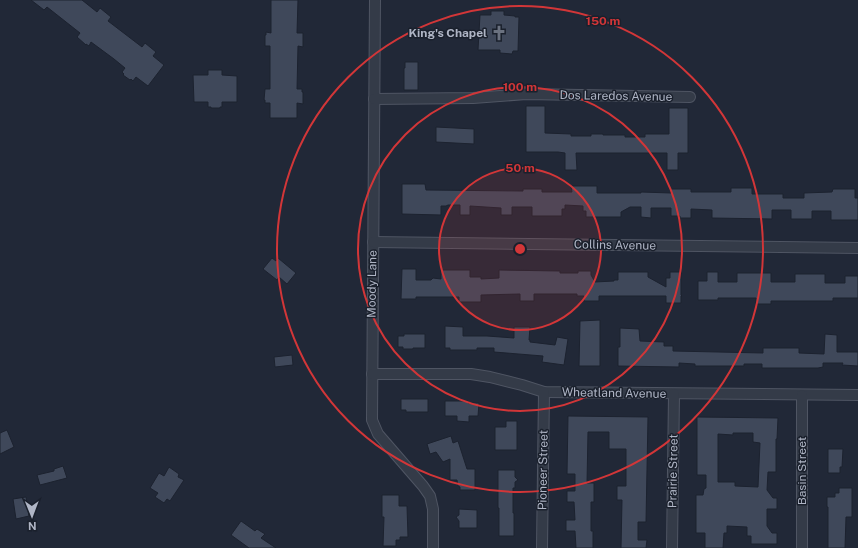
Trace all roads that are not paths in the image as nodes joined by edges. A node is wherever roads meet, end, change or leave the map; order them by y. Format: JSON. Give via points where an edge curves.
{"nodes":[{"id":1,"x":375,"y":0,"type":"edge"},
{"id":2,"x":690,"y":97,"type":"dead end"},
{"id":3,"x":374,"y":99,"type":"junction"},
{"id":4,"x":373,"y":242,"type":"junction"},
{"id":5,"x":858,"y":248,"type":"edge"},
{"id":6,"x":372,"y":374,"type":"junction"},
{"id":7,"x":544,"y":392,"type":"junction"},
{"id":8,"x":674,"y":394,"type":"junction"},
{"id":9,"x":802,"y":395,"type":"junction"},
{"id":10,"x":858,"y":395,"type":"edge"},
{"id":11,"x":433,"y":548,"type":"edge"},
{"id":12,"x":542,"y":548,"type":"edge"},
{"id":13,"x":672,"y":548,"type":"edge"},
{"id":14,"x":802,"y":548,"type":"edge"}],
"edges":[{"from":1,"to":3,"type":"street","name":"Moody Lane"},
{"from":2,"to":3,"type":"street","name":"Dos Laredos Avenue","via":[[526,94],[473,98]]},
{"from":3,"to":4,"type":"street","name":"Moody Lane"},
{"from":4,"to":5,"type":"street","name":"Collins Avenue"},
{"from":4,"to":6,"type":"street","name":"Moody Lane"},
{"from":6,"to":7,"type":"street","name":"Wheatland Avenue","via":[[471,374]]},
{"from":6,"to":11,"type":"street","name":"Moody Lane","via":[[372,420],[378,434],[430,496],[433,509]]},
{"from":7,"to":8,"type":"street","name":"Wheatland Avenue"},
{"from":7,"to":12,"type":"street","name":"Pioneer Street"},
{"from":8,"to":9,"type":"street","name":"Wheatland Avenue"},
{"from":8,"to":13,"type":"street","name":"Prairie Street"},
{"from":9,"to":10,"type":"street","name":"Wheatland Avenue"},
{"from":9,"to":14,"type":"street","name":"Basin Street"}]}
